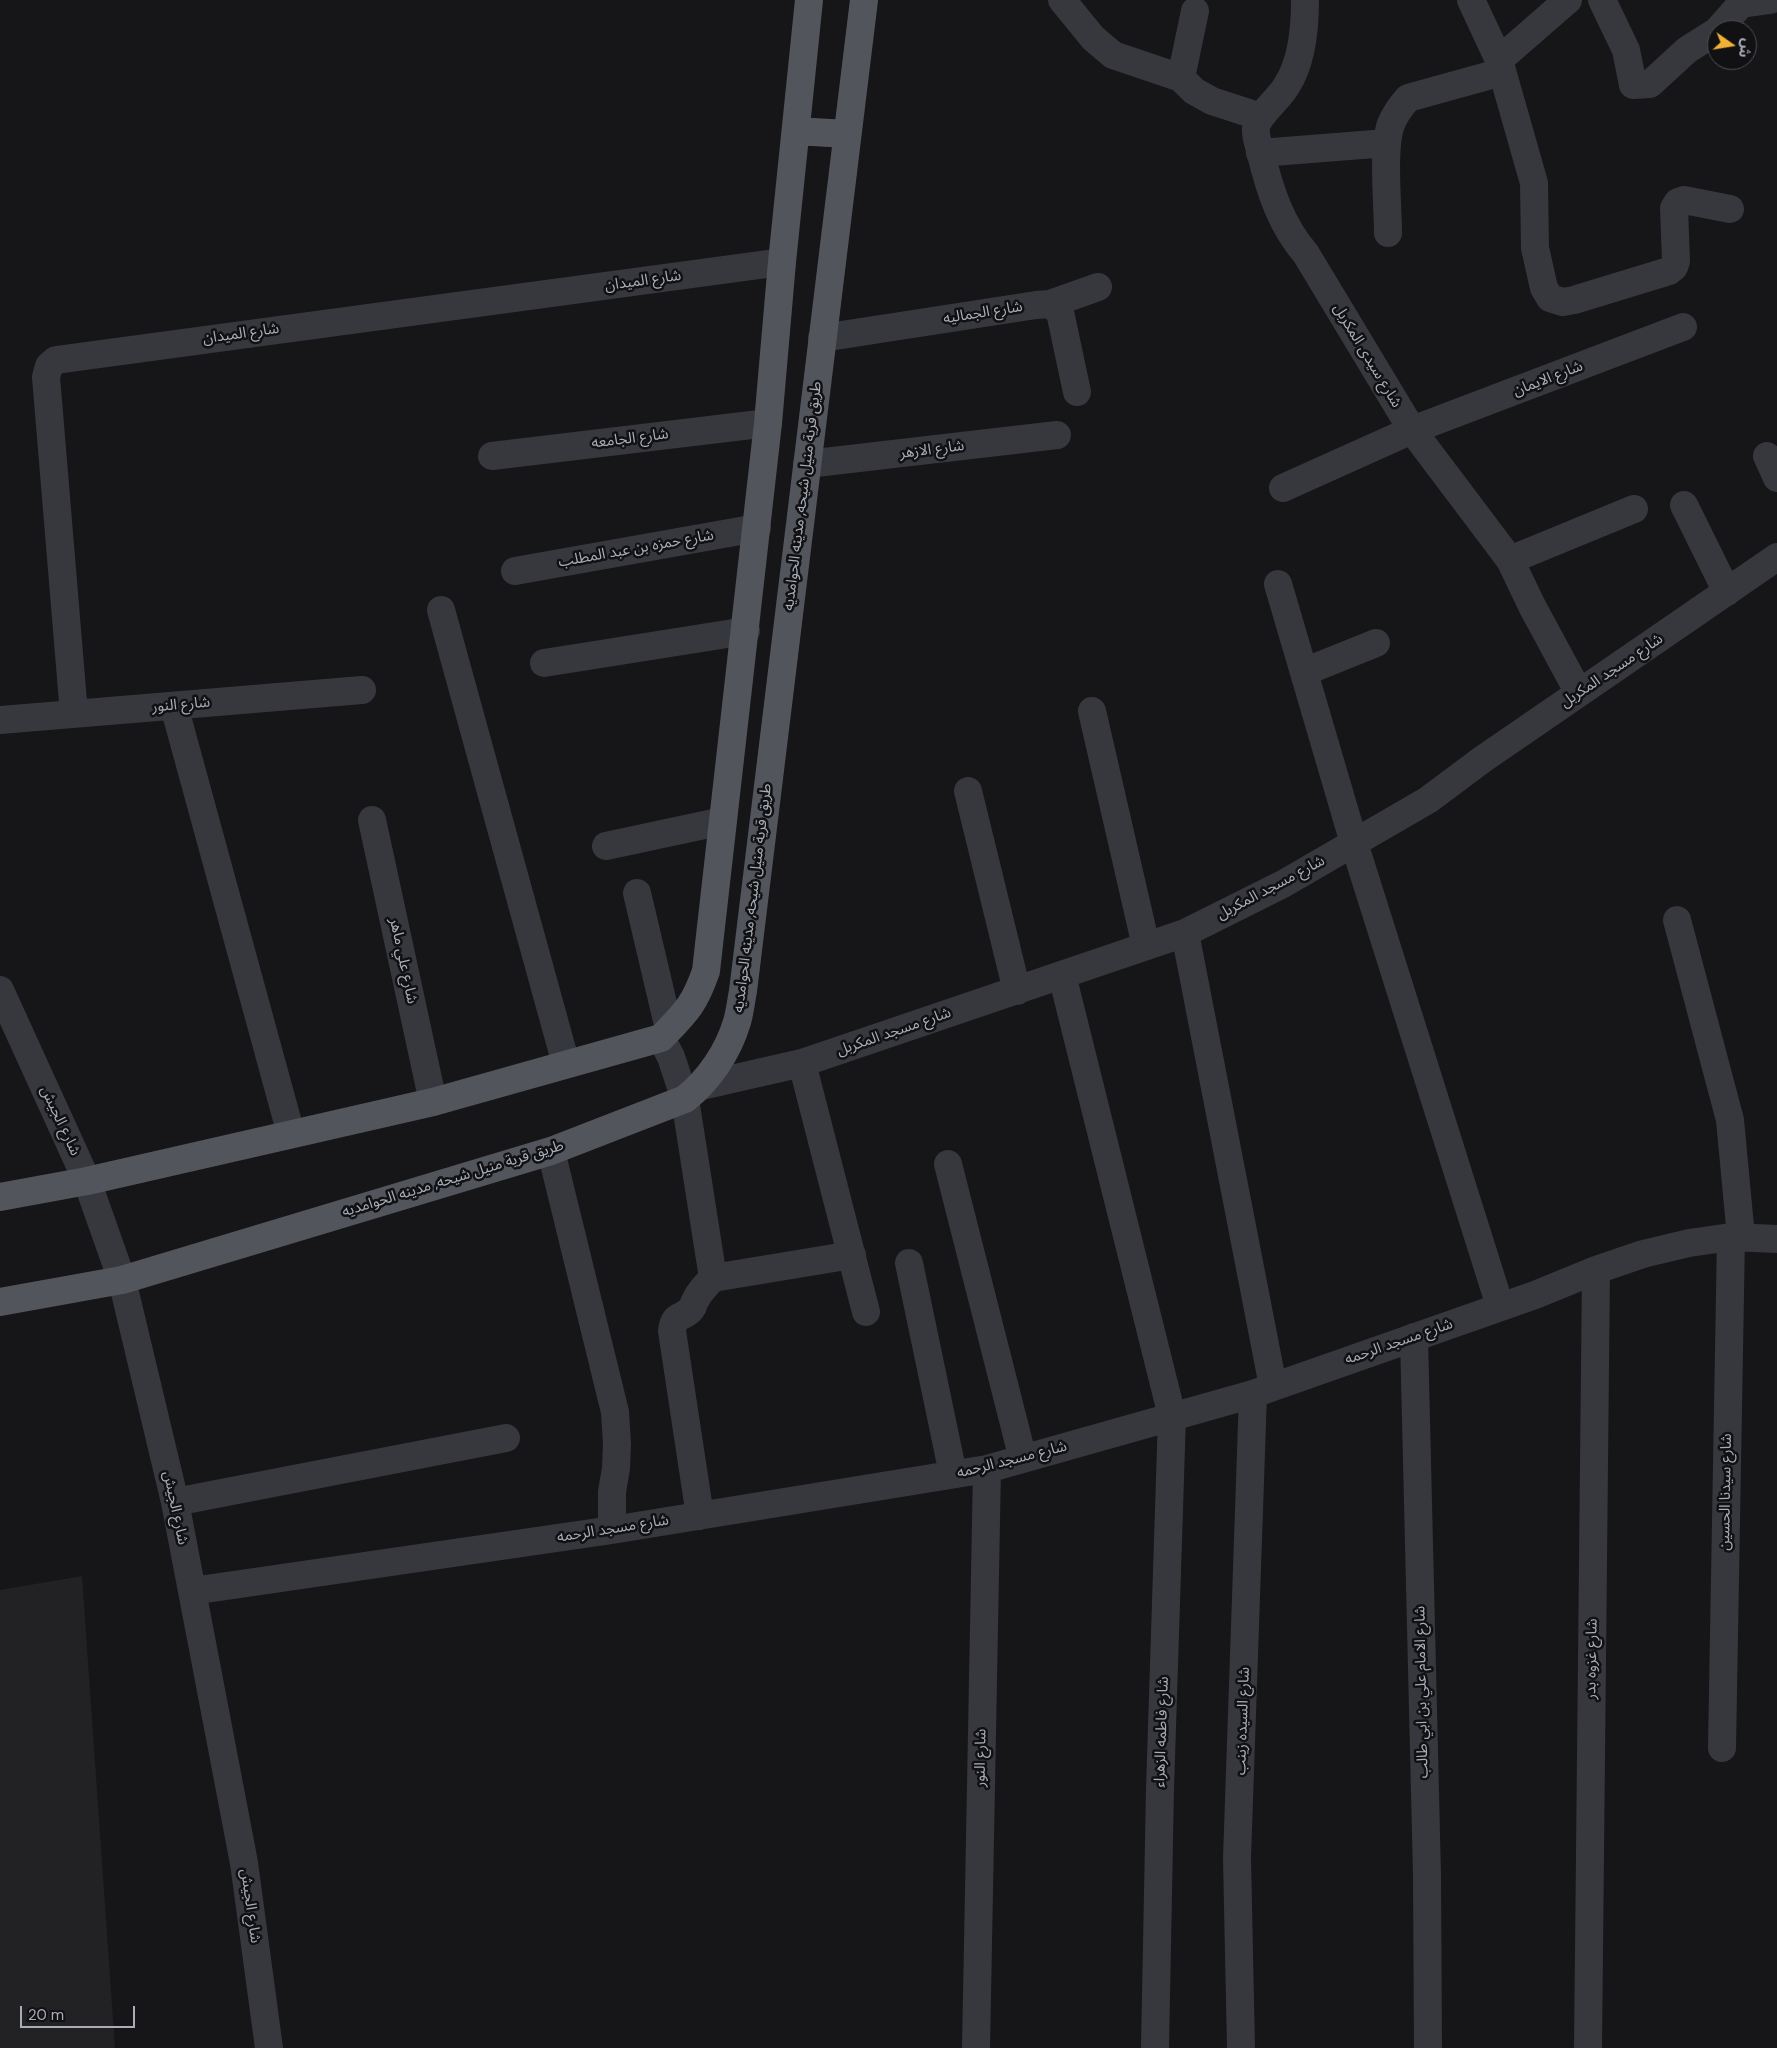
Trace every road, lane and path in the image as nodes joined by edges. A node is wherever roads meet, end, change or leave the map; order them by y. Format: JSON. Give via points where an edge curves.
{"nodes":[{"id":1,"x":809,"y":0,"type":"edge"},
{"id":2,"x":864,"y":0,"type":"edge"},
{"id":3,"x":1062,"y":0,"type":"edge"},
{"id":4,"x":1305,"y":0,"type":"edge"},
{"id":5,"x":1472,"y":0,"type":"edge"},
{"id":6,"x":1568,"y":0,"type":"edge"},
{"id":7,"x":1602,"y":0,"type":"edge"},
{"id":8,"x":1770,"y":0,"type":"edge"},
{"id":9,"x":1195,"y":11,"type":"dead end"},
{"id":10,"x":1726,"y":20,"type":"edge"},
{"id":11,"x":1707,"y":37,"type":"edge"},
{"id":12,"x":1500,"y":66,"type":"junction"},
{"id":13,"x":1181,"y":78,"type":"junction"},
{"id":14,"x":1261,"y":117,"type":"junction"},
{"id":15,"x":796,"y":131,"type":"junction"},
{"id":16,"x":847,"y":134,"type":"junction"},
{"id":17,"x":1387,"y":143,"type":"junction"},
{"id":18,"x":1260,"y":153,"type":"junction"},
{"id":19,"x":1730,"y":209,"type":"dead end"},
{"id":20,"x":1388,"y":233,"type":"dead end"},
{"id":21,"x":782,"y":262,"type":"junction"},
{"id":22,"x":1098,"y":286,"type":"dead end"},
{"id":23,"x":1050,"y":304,"type":"junction"},
{"id":24,"x":1683,"y":327,"type":"dead end"},
{"id":25,"x":822,"y":338,"type":"junction"},
{"id":26,"x":1077,"y":392,"type":"dead end"},
{"id":27,"x":768,"y":423,"type":"junction"},
{"id":28,"x":1412,"y":430,"type":"junction"},
{"id":29,"x":1057,"y":435,"type":"dead end"},
{"id":30,"x":492,"y":456,"type":"dead end"},
{"id":31,"x":807,"y":464,"type":"junction"},
{"id":32,"x":1283,"y":488,"type":"dead end"},
{"id":33,"x":1684,"y":505,"type":"dead end"},
{"id":34,"x":1634,"y":509,"type":"dead end"},
{"id":35,"x":757,"y":528,"type":"junction"},
{"id":36,"x":1777,"y":557,"type":"edge"},
{"id":37,"x":1510,"y":560,"type":"junction"},
{"id":38,"x":515,"y":571,"type":"dead end"},
{"id":39,"x":1278,"y":584,"type":"dead end"},
{"id":40,"x":1727,"y":592,"type":"junction"},
{"id":41,"x":440,"y":610,"type":"dead end"},
{"id":42,"x":746,"y":631,"type":"junction"},
{"id":43,"x":1376,"y":643,"type":"dead end"},
{"id":44,"x":544,"y":663,"type":"dead end"},
{"id":45,"x":1304,"y":672,"type":"junction"},
{"id":46,"x":362,"y":690,"type":"dead end"},
{"id":47,"x":1579,"y":693,"type":"junction"},
{"id":48,"x":174,"y":706,"type":"junction"},
{"id":49,"x":1092,"y":711,"type":"dead end"},
{"id":50,"x":74,"y":714,"type":"junction"},
{"id":51,"x":0,"y":720,"type":"edge"},
{"id":52,"x":968,"y":790,"type":"dead end"},
{"id":53,"x":372,"y":820,"type":"dead end"},
{"id":54,"x":723,"y":821,"type":"junction"},
{"id":55,"x":1354,"y":843,"type":"junction"},
{"id":56,"x":606,"y":846,"type":"dead end"},
{"id":57,"x":637,"y":893,"type":"dead end"},
{"id":58,"x":1676,"y":920,"type":"dead end"},
{"id":59,"x":1185,"y":933,"type":"junction"},
{"id":60,"x":1146,"y":946,"type":"junction"},
{"id":61,"x":1062,"y":975,"type":"junction"},
{"id":62,"x":0,"y":990,"type":"edge"},
{"id":63,"x":1017,"y":991,"type":"junction"},
{"id":64,"x":802,"y":1063,"type":"junction"},
{"id":65,"x":566,"y":1064,"type":"junction"},
{"id":66,"x":678,"y":1065,"type":"junction"},
{"id":67,"x":433,"y":1102,"type":"junction"},
{"id":68,"x":291,"y":1134,"type":"junction"},
{"id":69,"x":551,"y":1151,"type":"junction"},
{"id":70,"x":948,"y":1164,"type":"dead end"},
{"id":71,"x":87,"y":1181,"type":"junction"},
{"id":72,"x":0,"y":1196,"type":"edge"},
{"id":73,"x":1736,"y":1237,"type":"junction"},
{"id":74,"x":1777,"y":1239,"type":"edge"},
{"id":75,"x":852,"y":1255,"type":"junction"},
{"id":76,"x":909,"y":1263,"type":"dead end"},
{"id":77,"x":1596,"y":1270,"type":"junction"},
{"id":78,"x":713,"y":1278,"type":"junction"},
{"id":79,"x":122,"y":1280,"type":"junction"},
{"id":80,"x":0,"y":1302,"type":"edge"},
{"id":81,"x":1500,"y":1306,"type":"junction"},
{"id":82,"x":866,"y":1312,"type":"dead end"},
{"id":83,"x":1414,"y":1337,"type":"junction"},
{"id":84,"x":1263,"y":1390,"type":"junction"},
{"id":85,"x":1172,"y":1416,"type":"junction"},
{"id":86,"x":506,"y":1438,"type":"dead end"},
{"id":87,"x":1023,"y":1458,"type":"junction"},
{"id":88,"x":987,"y":1469,"type":"junction"},
{"id":89,"x":953,"y":1474,"type":"junction"},
{"id":90,"x":174,"y":1502,"type":"junction"},
{"id":91,"x":700,"y":1516,"type":"junction"},
{"id":92,"x":612,"y":1530,"type":"junction"},
{"id":93,"x":192,"y":1591,"type":"junction"},
{"id":94,"x":1722,"y":1748,"type":"dead end"},
{"id":95,"x":269,"y":2048,"type":"edge"},
{"id":96,"x":976,"y":2048,"type":"edge"},
{"id":97,"x":1155,"y":2048,"type":"edge"},
{"id":98,"x":1241,"y":2048,"type":"edge"},
{"id":99,"x":1428,"y":2048,"type":"edge"},
{"id":100,"x":1588,"y":2048,"type":"edge"}],
"edges":[{"from":1,"to":15,"type":"main road","name":"طريق قرية منيل شيحه, مدينه الحوامديه"},
{"from":2,"to":16,"type":"main road","name":"طريق قرية منيل شيحه, مدينه الحوامديه"},
{"from":3,"to":13,"type":"street","via":[[1093,38],[1113,55]]},
{"from":4,"to":14,"type":"street","via":[[1305,21],[1294,74],[1280,97]]},
{"from":5,"to":12,"type":"street"},
{"from":6,"to":12,"type":"street"},
{"from":7,"to":11,"type":"street","via":[[1626,50],[1633,85],[1650,84]]},
{"from":8,"to":10,"type":"street","via":[[1741,4]]},
{"from":9,"to":13,"type":"street"},
{"from":12,"to":17,"type":"street","via":[[1408,98],[1398,109]]},
{"from":12,"to":19,"type":"street","via":[[1534,182],[1535,248],[1544,288],[1550,298],[1563,302],[1574,300],[1674,267],[1674,208],[1678,202],[1684,200]]},
{"from":13,"to":14,"type":"street","via":[[1194,91],[1212,101]]},
{"from":14,"to":18,"type":"street","name":"شارع سيدى المكربل","via":[[1255,127]]},
{"from":15,"to":16,"type":"main road"},
{"from":15,"to":21,"type":"main road","name":"طريق قرية منيل شيحه, مدينه الحوامديه"},
{"from":16,"to":25,"type":"main road","name":"طريق قرية منيل شيحه, مدينه الحوامديه"},
{"from":17,"to":18,"type":"street"},
{"from":17,"to":20,"type":"street"},
{"from":18,"to":28,"type":"street","name":"شارع سيدى المكربل","via":[[1283,221]]},
{"from":21,"to":27,"type":"main road","name":"طريق قرية منيل شيحه, مدينه الحوامديه"},
{"from":21,"to":50,"type":"street","name":"شارع الميدان","via":[[56,360],[49,366],[46,377]]},
{"from":22,"to":23,"type":"street","name":"شارع الجماليه"},
{"from":23,"to":25,"type":"street","name":"شارع الجماليه"},
{"from":23,"to":26,"type":"street","via":[[1060,312]]},
{"from":24,"to":28,"type":"street","name":"شارع الايمان"},
{"from":25,"to":31,"type":"main road","name":"طريق قرية منيل شيحه, مدينه الحوامديه"},
{"from":27,"to":30,"type":"street","name":"شارع الجامعه"},
{"from":27,"to":35,"type":"main road","name":"طريق قرية منيل شيحه, مدينه الحوامديه"},
{"from":28,"to":32,"type":"street","name":"شارع الايمان"},
{"from":28,"to":37,"type":"street","name":"شارع سيدى المكربل"},
{"from":29,"to":31,"type":"street","name":"شارع الازهر"},
{"from":31,"to":66,"type":"main road","name":"طريق قرية منيل شيحه, مدينه الحوامديه","via":[[738,1022],[726,1051]]},
{"from":33,"to":40,"type":"street"},
{"from":34,"to":37,"type":"street"},
{"from":35,"to":38,"type":"street","name":"شارع حمزه بن عبد المطلب"},
{"from":35,"to":42,"type":"main road","name":"طريق قرية منيل شيحه, مدينه الحوامديه"},
{"from":36,"to":40,"type":"street","name":"شارع مسجد المكربل"},
{"from":37,"to":47,"type":"street","name":"شارع سيدى المكربل"},
{"from":39,"to":45,"type":"street"},
{"from":40,"to":47,"type":"street","name":"شارع مسجد المكربل"},
{"from":41,"to":65,"type":"street"},
{"from":42,"to":44,"type":"street"},
{"from":42,"to":54,"type":"main road","name":"طريق قرية منيل شيحه, مدينه الحوامديه"},
{"from":43,"to":45,"type":"street"},
{"from":45,"to":55,"type":"street"},
{"from":46,"to":48,"type":"street","name":"شارع النور"},
{"from":47,"to":55,"type":"street","name":"شارع مسجد المكربل","via":[[1428,800]]},
{"from":48,"to":50,"type":"street","name":"شارع النور"},
{"from":48,"to":68,"type":"street"},
{"from":49,"to":60,"type":"street"},
{"from":50,"to":51,"type":"street","name":"شارع النور"},
{"from":52,"to":63,"type":"street"},
{"from":53,"to":67,"type":"street","name":"شارع علي ماهر"},
{"from":54,"to":56,"type":"street"},
{"from":54,"to":66,"type":"main road","name":"طريق قرية منيل شيحه, مدينه الحوامديه","via":[[706,971],[686,1013]]},
{"from":55,"to":59,"type":"street","name":"شارع مسجد المكربل","via":[[1283,884]]},
{"from":55,"to":81,"type":"street"},
{"from":57,"to":66,"type":"street"},
{"from":58,"to":73,"type":"street","name":"شارع سيدنا الحسين","via":[[1730,1120]]},
{"from":59,"to":60,"type":"street","name":"شارع مسجد المكربل"},
{"from":59,"to":84,"type":"street","name":"شارع السيده زينب"},
{"from":60,"to":61,"type":"street","name":"شارع مسجد المكربل"},
{"from":61,"to":63,"type":"street","name":"شارع مسجد المكربل"},
{"from":61,"to":85,"type":"street","name":"شارع فاطمه الزهراء"},
{"from":62,"to":71,"type":"street","name":"شارع الجيش"},
{"from":63,"to":64,"type":"street","name":"شارع مسجد المكربل"},
{"from":64,"to":66,"type":"street","name":"شارع مسجد المكربل"},
{"from":64,"to":75,"type":"street"},
{"from":65,"to":66,"type":"main road","name":"طريق قرية منيل شيحه, مدينه الحوامديه"},
{"from":65,"to":67,"type":"main road","name":"طريق قرية منيل شيحه, مدينه الحوامديه"},
{"from":66,"to":69,"type":"main road","name":"طريق قرية منيل شيحه, مدينه الحوامديه"},
{"from":66,"to":78,"type":"street"},
{"from":67,"to":68,"type":"main road","name":"طريق قرية منيل شيحه, مدينه الحوامديه"},
{"from":68,"to":71,"type":"main road","name":"طريق قرية منيل شيحه, مدينه الحوامديه"},
{"from":69,"to":79,"type":"main road","name":"طريق قرية منيل شيحه, مدينه الحوامديه"},
{"from":69,"to":92,"type":"street","via":[[615,1412],[617,1444]]},
{"from":70,"to":87,"type":"street"},
{"from":71,"to":72,"type":"main road","name":"طريق قرية منيل شيحه, مدينه الحوامديه"},
{"from":71,"to":79,"type":"street","name":"شارع الجيش"},
{"from":73,"to":74,"type":"street","name":"شارع مسجد الرحمه"},
{"from":73,"to":77,"type":"street","name":"شارع مسجد الرحمه","via":[[1680,1245]]},
{"from":73,"to":94,"type":"street","name":"شارع سيدنا الحسين"},
{"from":75,"to":78,"type":"street"},
{"from":75,"to":82,"type":"street"},
{"from":76,"to":89,"type":"street"},
{"from":77,"to":81,"type":"street","name":"شارع مسجد الرحمه"},
{"from":77,"to":100,"type":"street","name":"شارع غزوه بدر"},
{"from":78,"to":91,"type":"street","via":[[699,1293],[692,1308],[673,1322],[672,1332]]},
{"from":79,"to":80,"type":"main road","name":"طريق قرية منيل شيحه, مدينه الحوامديه"},
{"from":79,"to":90,"type":"street","name":"شارع الجيش"},
{"from":81,"to":83,"type":"street","name":"شارع مسجد الرحمه"},
{"from":83,"to":84,"type":"street","name":"شارع مسجد الرحمه"},
{"from":83,"to":99,"type":"street","name":"شارع الامام علي بن ابي طالب"},
{"from":84,"to":85,"type":"street","name":"شارع مسجد الرحمه"},
{"from":84,"to":98,"type":"street","name":"شارع السيده زينب","via":[[1238,1858]]},
{"from":85,"to":87,"type":"street","name":"شارع مسجد الرحمه"},
{"from":85,"to":97,"type":"street","name":"شارع فاطمه الزهراء"},
{"from":86,"to":90,"type":"street"},
{"from":87,"to":88,"type":"street","name":"شارع مسجد الرحمه"},
{"from":88,"to":89,"type":"street","name":"شارع مسجد الرحمه"},
{"from":88,"to":96,"type":"street","name":"شارع النور"},
{"from":89,"to":91,"type":"street","name":"شارع مسجد الرحمه"},
{"from":90,"to":93,"type":"street","name":"شارع الجيش"},
{"from":91,"to":92,"type":"street","name":"شارع مسجد الرحمه"},
{"from":92,"to":93,"type":"street","name":"شارع مسجد الرحمه"},
{"from":93,"to":95,"type":"street","name":"شارع الجيش","via":[[244,1863]]}]}
